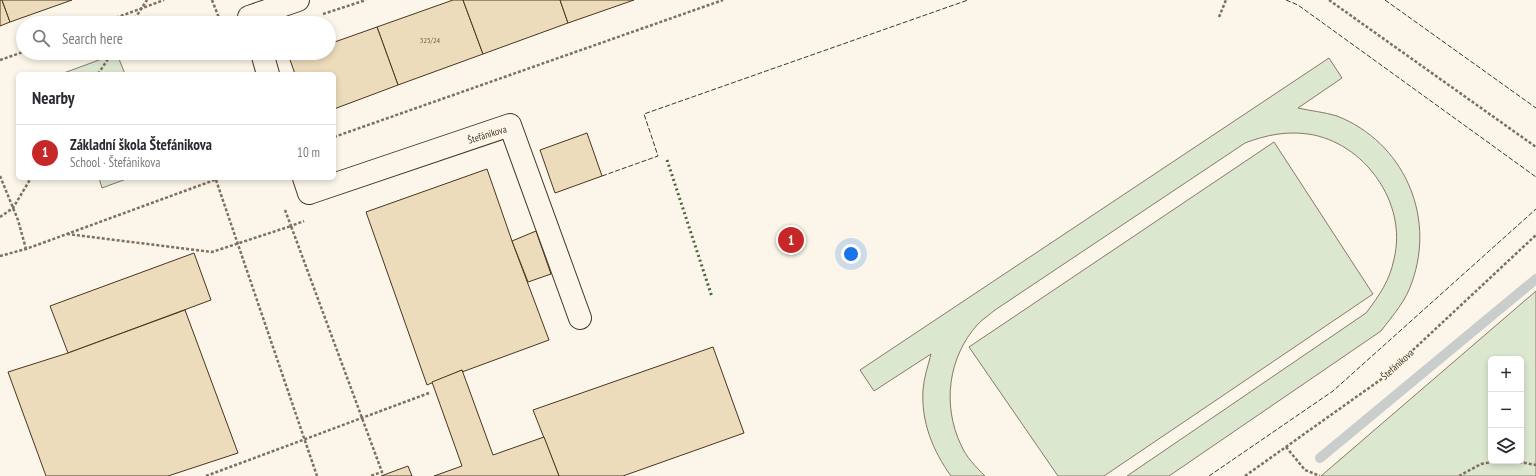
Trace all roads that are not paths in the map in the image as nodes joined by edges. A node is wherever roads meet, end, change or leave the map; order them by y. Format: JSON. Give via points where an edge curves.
{"nodes":[{"id":1,"x":298,"y":0,"type":"edge"},
{"id":2,"x":252,"y":16,"type":"edge"},
{"id":3,"x":264,"y":60,"type":"edge"},
{"id":4,"x":267,"y":72,"type":"edge"},
{"id":5,"x":305,"y":180,"type":"edge"},
{"id":6,"x":580,"y":318,"type":"dead end"}],
"edges":[{"from":1,"to":2,"type":"street"},
{"from":3,"to":4,"type":"street"},
{"from":5,"to":6,"type":"street","name":"Štefánikova","via":[[309,193],[510,125]]}]}
